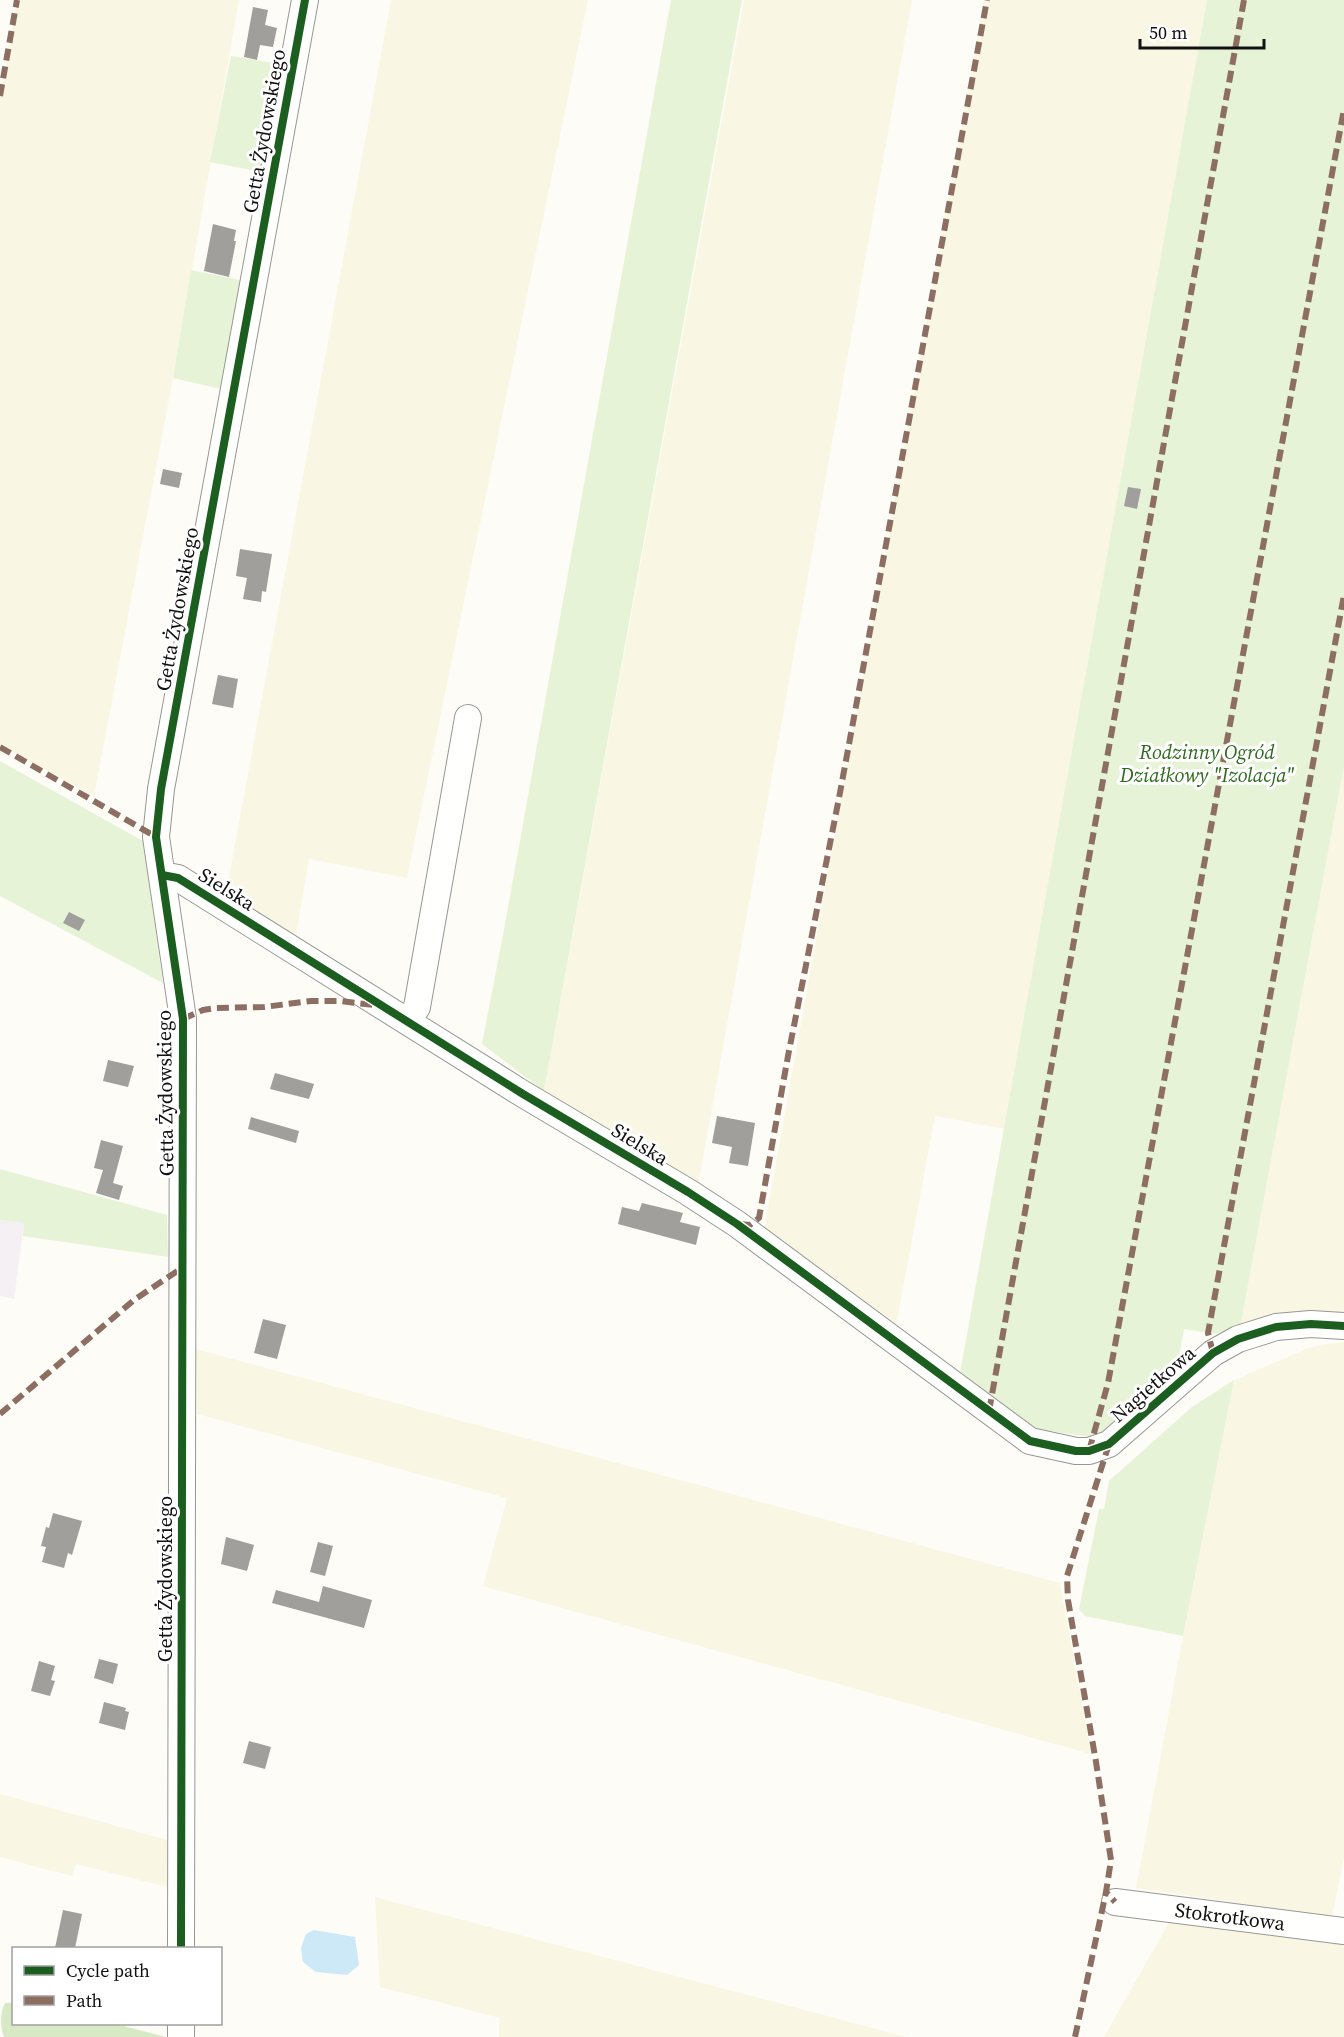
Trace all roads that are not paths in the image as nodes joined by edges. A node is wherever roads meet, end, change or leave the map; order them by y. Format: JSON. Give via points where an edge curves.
{"nodes":[{"id":1,"x":305,"y":0,"type":"edge"},
{"id":2,"x":468,"y":718,"type":"dead end"},
{"id":3,"x":162,"y":875,"type":"junction"},
{"id":4,"x":408,"y":1021,"type":"junction"},
{"id":5,"x":1344,"y":1326,"type":"edge"},
{"id":6,"x":1089,"y":1451,"type":"joint"},
{"id":7,"x":1115,"y":1902,"type":"dead end"},
{"id":8,"x":1344,"y":1931,"type":"edge"},
{"id":9,"x":181,"y":1947,"type":"edge"}],
"edges":[{"from":1,"to":3,"type":"street","name":"Getta Żydowskiego","via":[[161,789],[156,837]]},
{"from":2,"to":4,"type":"street","via":[[417,1007]]},
{"from":3,"to":4,"type":"street","name":"Sielska","via":[[178,878]]},
{"from":3,"to":9,"type":"street","name":"Getta Żydowskiego","via":[[183,1019]]},
{"from":4,"to":6,"type":"street","name":"Sielska","via":[[737,1224],[1029,1441]]},
{"from":5,"to":6,"type":"street","name":"Nagietkowa","via":[[1276,1327],[1238,1339],[1213,1353],[1108,1444]]},
{"from":7,"to":8,"type":"street","name":"Stokrotkowa"}]}
